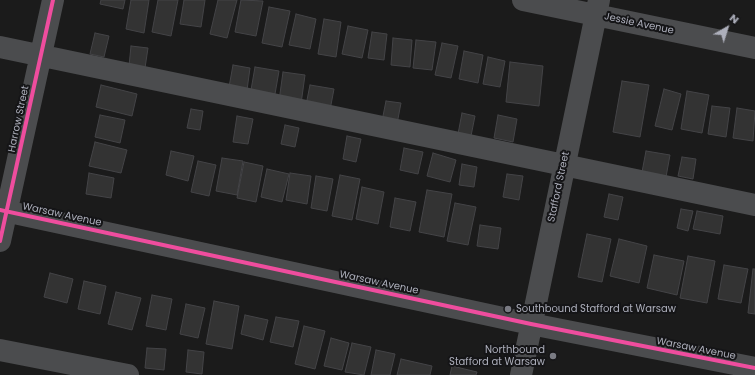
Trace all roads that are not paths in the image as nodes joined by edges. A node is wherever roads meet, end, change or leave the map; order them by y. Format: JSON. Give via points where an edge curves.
{"nodes":[{"id":1,"x":53,"y":0,"type":"edge"},
{"id":2,"x":523,"y":0,"type":"edge"},
{"id":3,"x":597,"y":8,"type":"edge"},
{"id":4,"x":0,"y":47,"type":"edge"},
{"id":5,"x":755,"y":48,"type":"edge"},
{"id":6,"x":41,"y":56,"type":"junction"},
{"id":7,"x":564,"y":164,"type":"junction"},
{"id":8,"x":755,"y":205,"type":"edge"},
{"id":9,"x":4,"y":211,"type":"edge"},
{"id":10,"x":0,"y":241,"type":"edge"},
{"id":11,"x":531,"y":324,"type":"junction"},
{"id":12,"x":0,"y":350,"type":"edge"},
{"id":13,"x":755,"y":368,"type":"edge"},
{"id":14,"x":128,"y":375,"type":"edge"},
{"id":15,"x":520,"y":375,"type":"edge"}],
"edges":[{"from":1,"to":6,"type":"street","name":"Harrow Street"},
{"from":2,"to":3,"type":"street","name":"Jessie Avenue"},
{"from":3,"to":5,"type":"street","name":"Jessie Avenue"},
{"from":3,"to":7,"type":"street","name":"Stafford Street"},
{"from":4,"to":6,"type":"street"},
{"from":6,"to":7,"type":"street"},
{"from":6,"to":9,"type":"street","name":"Harrow Street"},
{"from":7,"to":8,"type":"street"},
{"from":7,"to":11,"type":"street","name":"Stafford Street"},
{"from":9,"to":10,"type":"street","name":"Harrow Street"},
{"from":9,"to":11,"type":"street","name":"Warsaw Avenue"},
{"from":11,"to":13,"type":"street","name":"Warsaw Avenue"},
{"from":11,"to":15,"type":"street","name":"Stafford Street"},
{"from":12,"to":14,"type":"street"}]}
